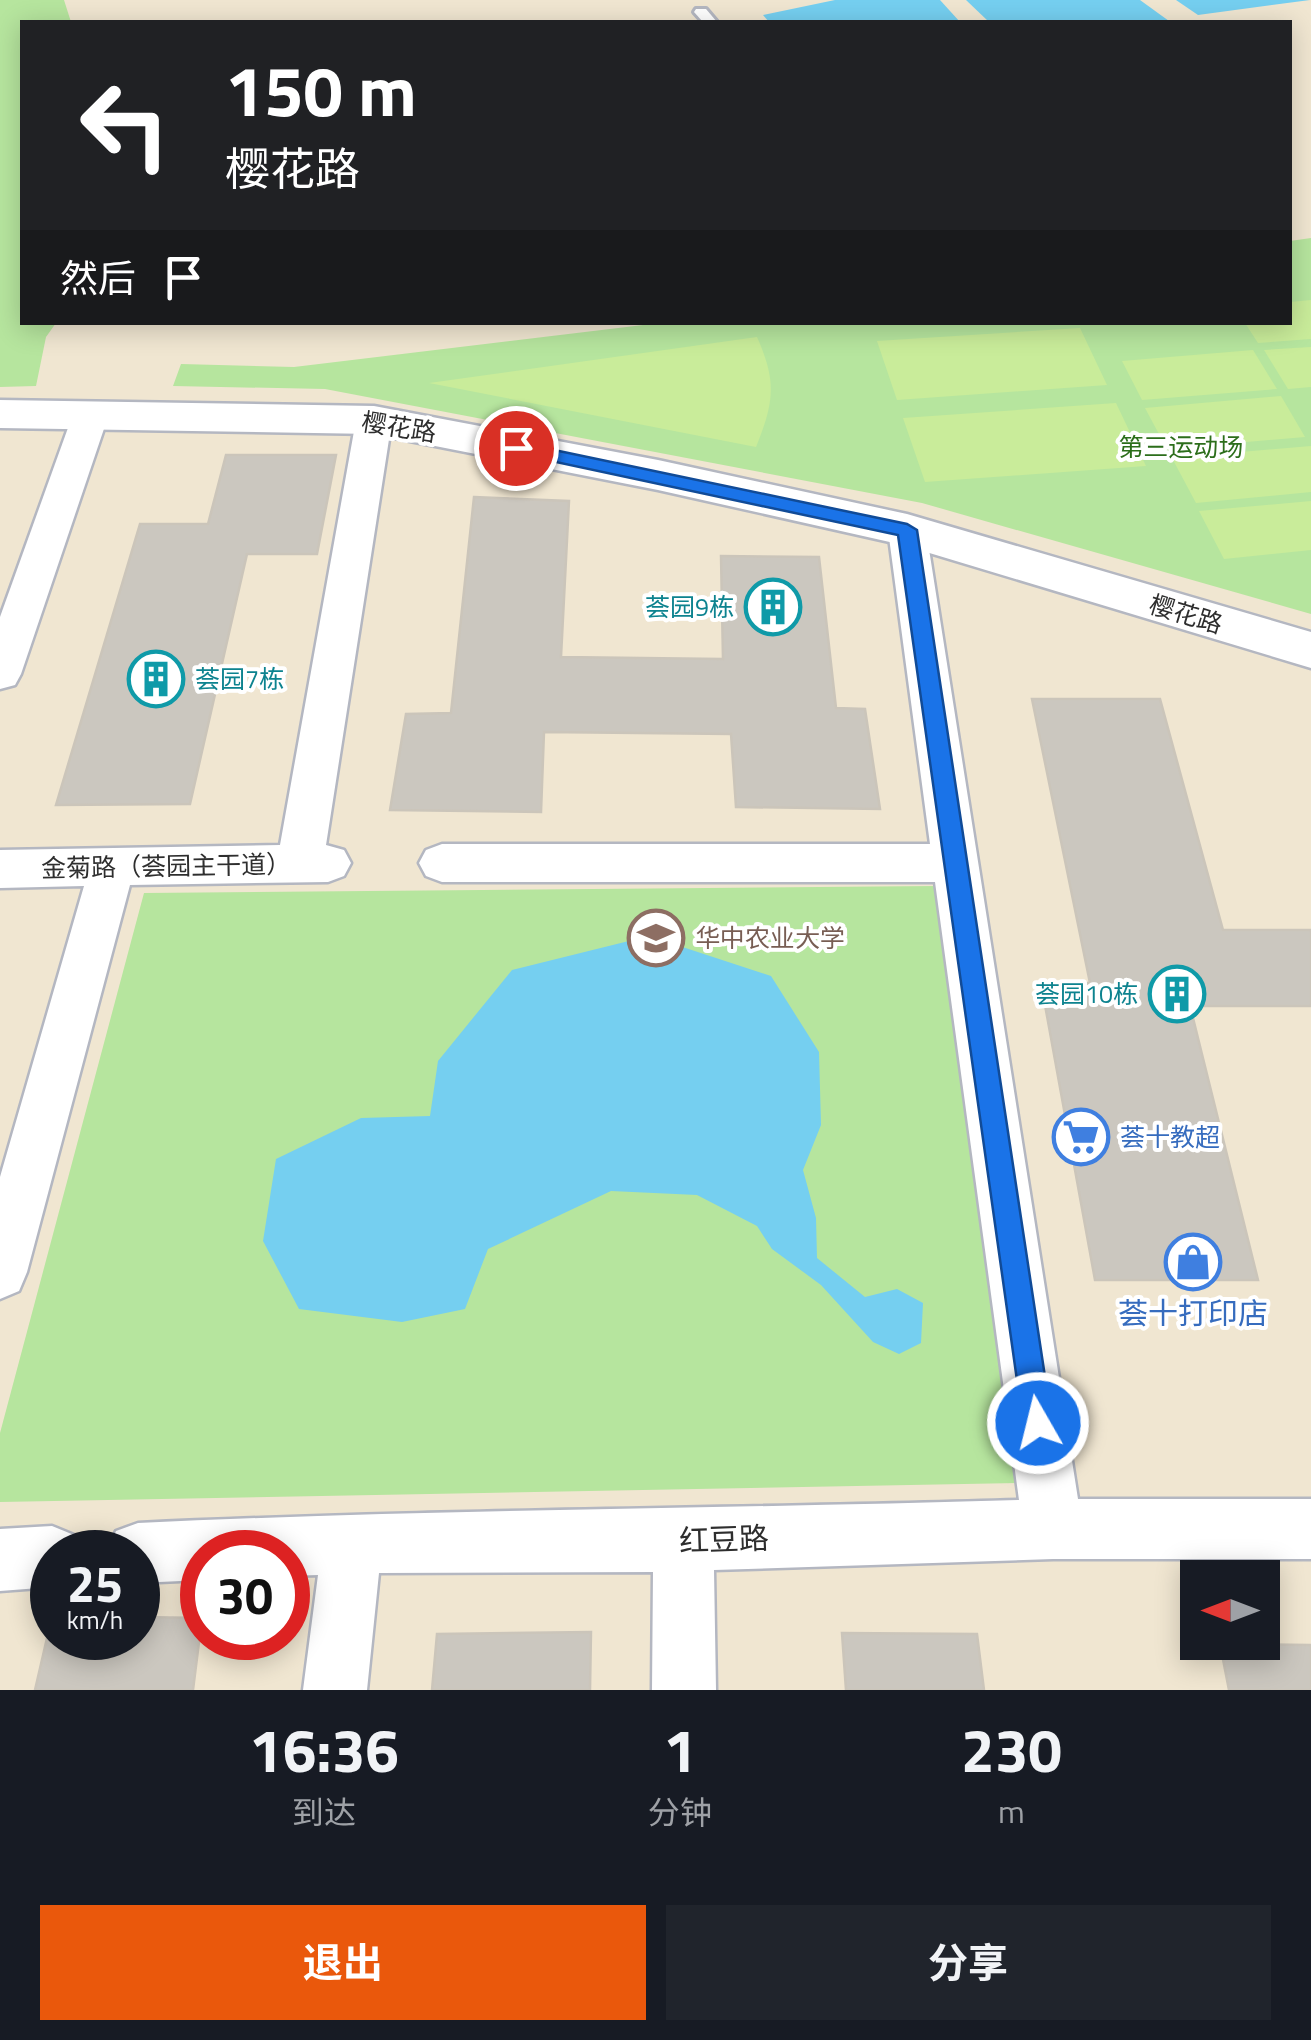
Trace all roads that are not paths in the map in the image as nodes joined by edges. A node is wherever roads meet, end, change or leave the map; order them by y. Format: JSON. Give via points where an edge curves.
{"nodes":[{"id":1,"x":0,"y":414,"type":"edge"},
{"id":2,"x":91,"y":414,"type":"junction"},
{"id":3,"x":374,"y":420,"type":"junction"},
{"id":4,"x":907,"y":530,"type":"junction"},
{"id":5,"x":1311,"y":650,"type":"edge"},
{"id":6,"x":0,"y":674,"type":"edge"},
{"id":7,"x":442,"y":863,"type":"dead end"},
{"id":8,"x":956,"y":863,"type":"junction"},
{"id":9,"x":112,"y":867,"type":"junction"},
{"id":10,"x":0,"y":870,"type":"edge"},
{"id":11,"x":0,"y":1272,"type":"edge"},
{"id":12,"x":1053,"y":1529,"type":"junction"},
{"id":13,"x":1311,"y":1529,"type":"edge"},
{"id":14,"x":683,"y":1541,"type":"junction"},
{"id":15,"x":352,"y":1543,"type":"junction"},
{"id":16,"x":160,"y":1552,"type":"edge"},
{"id":17,"x":30,"y":1558,"type":"edge"},
{"id":18,"x":0,"y":1560,"type":"edge"},
{"id":19,"x":334,"y":1690,"type":"edge"},
{"id":20,"x":684,"y":1690,"type":"edge"}],
"edges":[{"from":1,"to":2,"type":"street","name":"樱花路"},
{"from":2,"to":3,"type":"street","name":"樱花路"},
{"from":2,"to":6,"type":"street"},
{"from":3,"to":4,"type":"street","name":"樱花路"},
{"from":3,"to":9,"type":"street","name":"金菊路（荟园主干道）","via":[[316,863]]},
{"from":4,"to":5,"type":"street","name":"樱花路"},
{"from":4,"to":8,"type":"street"},
{"from":7,"to":8,"type":"street"},
{"from":8,"to":12,"type":"street"},
{"from":9,"to":10,"type":"street","name":"金菊路（荟园主干道）"},
{"from":9,"to":11,"type":"street"},
{"from":12,"to":13,"type":"street","name":"红豆路"},
{"from":12,"to":14,"type":"street","name":"红豆路"},
{"from":14,"to":15,"type":"street","name":"红豆路"},
{"from":14,"to":20,"type":"street"},
{"from":15,"to":16,"type":"street","name":"红豆路"},
{"from":15,"to":19,"type":"street"},
{"from":17,"to":18,"type":"street"}]}
